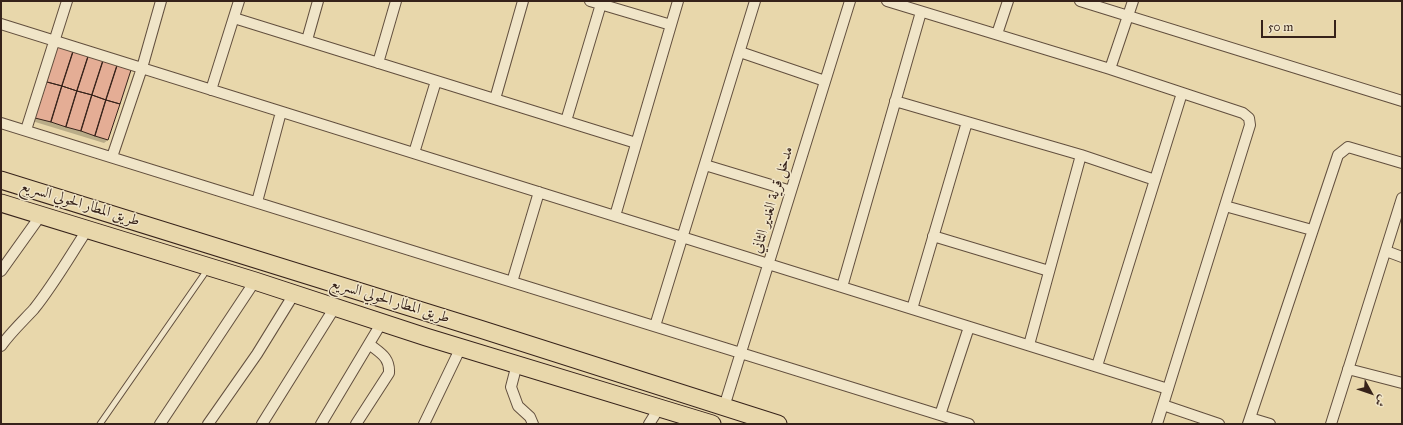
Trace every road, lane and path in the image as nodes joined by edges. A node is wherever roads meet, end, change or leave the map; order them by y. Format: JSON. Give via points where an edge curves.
{"nodes":[{"id":1,"x":67,"y":1,"type":"edge"},
{"id":2,"x":161,"y":1,"type":"edge"},
{"id":3,"x":239,"y":1,"type":"edge"},
{"id":4,"x":318,"y":1,"type":"edge"},
{"id":5,"x":396,"y":1,"type":"edge"},
{"id":6,"x":523,"y":1,"type":"edge"},
{"id":7,"x":590,"y":1,"type":"edge"},
{"id":8,"x":678,"y":1,"type":"edge"},
{"id":9,"x":755,"y":1,"type":"edge"},
{"id":10,"x":850,"y":1,"type":"edge"},
{"id":11,"x":887,"y":1,"type":"edge"},
{"id":12,"x":1008,"y":1,"type":"edge"},
{"id":13,"x":1080,"y":1,"type":"edge"},
{"id":14,"x":1133,"y":1,"type":"edge"},
{"id":15,"x":601,"y":4,"type":"junction"},
{"id":16,"x":921,"y":12,"type":"junction"},
{"id":17,"x":1128,"y":16,"type":"junction"},
{"id":18,"x":234,"y":18,"type":"junction"},
{"id":19,"x":1,"y":24,"type":"edge"},
{"id":20,"x":671,"y":25,"type":"junction"},
{"id":21,"x":997,"y":34,"type":"junction"},
{"id":22,"x":307,"y":40,"type":"junction"},
{"id":23,"x":54,"y":41,"type":"junction"},
{"id":24,"x":740,"y":52,"type":"junction"},
{"id":25,"x":378,"y":63,"type":"junction"},
{"id":26,"x":142,"y":68,"type":"junction"},
{"id":27,"x":1110,"y":69,"type":"junction"},
{"id":28,"x":436,"y":81,"type":"junction"},
{"id":29,"x":825,"y":81,"type":"junction"},
{"id":30,"x":211,"y":90,"type":"junction"},
{"id":31,"x":1182,"y":93,"type":"junction"},
{"id":32,"x":495,"y":99,"type":"junction"},
{"id":33,"x":895,"y":101,"type":"junction"},
{"id":34,"x":1402,"y":101,"type":"edge"},
{"id":35,"x":281,"y":112,"type":"junction"},
{"id":36,"x":566,"y":121,"type":"junction"},
{"id":37,"x":967,"y":122,"type":"junction"},
{"id":38,"x":1,"y":123,"type":"edge"},
{"id":39,"x":26,"y":130,"type":"junction"},
{"id":40,"x":636,"y":143,"type":"junction"},
{"id":41,"x":414,"y":153,"type":"junction"},
{"id":42,"x":1081,"y":155,"type":"junction"},
{"id":43,"x":112,"y":157,"type":"junction"},
{"id":44,"x":1402,"y":163,"type":"edge"},
{"id":45,"x":705,"y":165,"type":"junction"},
{"id":46,"x":1,"y":180,"type":"edge"},
{"id":47,"x":1155,"y":180,"type":"junction"},
{"id":48,"x":791,"y":191,"type":"junction"},
{"id":49,"x":539,"y":192,"type":"junction"},
{"id":50,"x":1402,"y":198,"type":"edge"},
{"id":51,"x":257,"y":202,"type":"junction"},
{"id":52,"x":1,"y":203,"type":"edge"},
{"id":53,"x":1225,"y":206,"type":"junction"},
{"id":54,"x":41,"y":215,"type":"junction"},
{"id":55,"x":615,"y":216,"type":"junction"},
{"id":56,"x":87,"y":230,"type":"junction"},
{"id":57,"x":1312,"y":230,"type":"junction"},
{"id":58,"x":933,"y":236,"type":"junction"},
{"id":59,"x":682,"y":237,"type":"junction"},
{"id":60,"x":1386,"y":251,"type":"junction"},
{"id":61,"x":1402,"y":257,"type":"edge"},
{"id":62,"x":769,"y":264,"type":"junction"},
{"id":63,"x":209,"y":268,"type":"junction"},
{"id":64,"x":1,"y":271,"type":"edge"},
{"id":65,"x":1049,"y":271,"type":"junction"},
{"id":66,"x":255,"y":281,"type":"junction"},
{"id":67,"x":512,"y":282,"type":"junction"},
{"id":68,"x":842,"y":287,"type":"junction"},
{"id":69,"x":294,"y":294,"type":"junction"},
{"id":70,"x":335,"y":307,"type":"junction"},
{"id":71,"x":912,"y":308,"type":"junction"},
{"id":72,"x":433,"y":315,"type":"junction"},
{"id":73,"x":382,"y":322,"type":"junction"},
{"id":74,"x":655,"y":326,"type":"junction"},
{"id":75,"x":969,"y":326,"type":"junction"},
{"id":76,"x":480,"y":329,"type":"junction"},
{"id":77,"x":426,"y":337,"type":"junction"},
{"id":78,"x":369,"y":344,"type":"junction"},
{"id":79,"x":1029,"y":345,"type":"junction"},
{"id":80,"x":1,"y":346,"type":"edge"},
{"id":81,"x":467,"y":349,"type":"junction"},
{"id":82,"x":741,"y":353,"type":"junction"},
{"id":83,"x":517,"y":364,"type":"junction"},
{"id":84,"x":1097,"y":366,"type":"junction"},
{"id":85,"x":1348,"y":368,"type":"junction"},
{"id":86,"x":1402,"y":383,"type":"edge"},
{"id":87,"x":1168,"y":388,"type":"junction"},
{"id":88,"x":1163,"y":405,"type":"junction"},
{"id":89,"x":724,"y":407,"type":"junction"},
{"id":90,"x":659,"y":408,"type":"junction"},
{"id":91,"x":940,"y":415,"type":"junction"},
{"id":92,"x":1249,"y":421,"type":"edge"},
{"id":93,"x":100,"y":424,"type":"edge"},
{"id":94,"x":160,"y":424,"type":"edge"},
{"id":95,"x":208,"y":424,"type":"edge"},
{"id":96,"x":262,"y":424,"type":"edge"},
{"id":97,"x":321,"y":424,"type":"edge"},
{"id":98,"x":356,"y":424,"type":"edge"},
{"id":99,"x":424,"y":424,"type":"edge"},
{"id":100,"x":533,"y":424,"type":"edge"},
{"id":101,"x":649,"y":424,"type":"edge"},
{"id":102,"x":712,"y":424,"type":"edge"},
{"id":103,"x":778,"y":424,"type":"edge"},
{"id":104,"x":969,"y":424,"type":"edge"},
{"id":105,"x":1157,"y":424,"type":"edge"},
{"id":106,"x":1219,"y":424,"type":"edge"},
{"id":107,"x":1270,"y":424,"type":"edge"},
{"id":108,"x":1331,"y":424,"type":"edge"}],
"edges":[{"from":1,"to":23,"type":"street"},
{"from":2,"to":26,"type":"street"},
{"from":3,"to":18,"type":"street"},
{"from":4,"to":22,"type":"street"},
{"from":5,"to":25,"type":"street"},
{"from":6,"to":32,"type":"street"},
{"from":7,"to":15,"type":"street"},
{"from":8,"to":20,"type":"street"},
{"from":9,"to":24,"type":"street"},
{"from":10,"to":29,"type":"street","name":"مدخل قرية الغدير الثاني"},
{"from":11,"to":16,"type":"street"},
{"from":12,"to":21,"type":"street"},
{"from":13,"to":17,"type":"street"},
{"from":14,"to":17,"type":"street"},
{"from":15,"to":20,"type":"street"},
{"from":15,"to":36,"type":"street"},
{"from":16,"to":21,"type":"street"},
{"from":16,"to":33,"type":"street"},
{"from":17,"to":27,"type":"street"},
{"from":17,"to":34,"type":"street"},
{"from":18,"to":22,"type":"street"},
{"from":18,"to":30,"type":"street"},
{"from":19,"to":23,"type":"street"},
{"from":20,"to":40,"type":"street"},
{"from":21,"to":27,"type":"street"},
{"from":22,"to":25,"type":"street"},
{"from":23,"to":26,"type":"street"},
{"from":23,"to":39,"type":"street"},
{"from":24,"to":29,"type":"street"},
{"from":24,"to":45,"type":"street"},
{"from":25,"to":28,"type":"street"},
{"from":26,"to":30,"type":"street"},
{"from":26,"to":43,"type":"street"},
{"from":27,"to":31,"type":"street"},
{"from":28,"to":32,"type":"street"},
{"from":28,"to":41,"type":"street"},
{"from":29,"to":48,"type":"street","name":"مدخل قرية الغدير الثاني"},
{"from":30,"to":35,"type":"street"},
{"from":31,"to":47,"type":"street"},
{"from":31,"to":53,"type":"street","via":[[1243,113],[1249,118],[1250,125]]},
{"from":32,"to":36,"type":"street"},
{"from":33,"to":37,"type":"street"},
{"from":33,"to":68,"type":"street"},
{"from":35,"to":41,"type":"street"},
{"from":35,"to":51,"type":"street"},
{"from":36,"to":40,"type":"street"},
{"from":37,"to":42,"type":"street"},
{"from":37,"to":58,"type":"street"},
{"from":38,"to":39,"type":"street"},
{"from":39,"to":43,"type":"street"},
{"from":40,"to":55,"type":"street"},
{"from":41,"to":49,"type":"street"},
{"from":42,"to":47,"type":"street"},
{"from":42,"to":65,"type":"street"},
{"from":43,"to":51,"type":"street"},
{"from":44,"to":57,"type":"street","via":[[1348,147],[1338,155]]},
{"from":45,"to":48,"type":"street"},
{"from":45,"to":59,"type":"street"},
{"from":46,"to":72,"type":"highway","name":"طريق المطار الحولي السريع"},
{"from":47,"to":84,"type":"street"},
{"from":48,"to":62,"type":"street","name":"مدخل قرية الغدير الثاني"},
{"from":49,"to":55,"type":"street"},
{"from":49,"to":67,"type":"street"},
{"from":50,"to":60,"type":"street"},
{"from":51,"to":67,"type":"street"},
{"from":52,"to":54,"type":"highway","name":"طريق المطار الحولي السريع"},
{"from":53,"to":57,"type":"street"},
{"from":53,"to":87,"type":"street"},
{"from":54,"to":56,"type":"highway","name":"طريق المطار الحولي السريع"},
{"from":54,"to":64,"type":"street"},
{"from":55,"to":59,"type":"street"},
{"from":56,"to":63,"type":"highway","name":"طريق المطار الحولي السريع"},
{"from":56,"to":80,"type":"street","via":[[60,273]]},
{"from":57,"to":92,"type":"street"},
{"from":58,"to":65,"type":"street"},
{"from":58,"to":71,"type":"street"},
{"from":59,"to":62,"type":"street"},
{"from":59,"to":74,"type":"street"},
{"from":60,"to":61,"type":"street"},
{"from":60,"to":85,"type":"street"},
{"from":62,"to":68,"type":"street"},
{"from":62,"to":82,"type":"street","name":"مدخل قرية الغدير الثاني"},
{"from":63,"to":66,"type":"highway","name":"طريق المطار الحولي السريع"},
{"from":63,"to":93,"type":"lane"},
{"from":65,"to":79,"type":"street"},
{"from":66,"to":69,"type":"highway","name":"طريق المطار الحولي السريع"},
{"from":66,"to":94,"type":"street"},
{"from":67,"to":74,"type":"street"},
{"from":68,"to":71,"type":"street"},
{"from":69,"to":70,"type":"highway","name":"طريق المطار الحولي السريع"},
{"from":69,"to":95,"type":"street","via":[[257,354]]},
{"from":70,"to":73,"type":"highway","name":"طريق المطار الحولي السريع"},
{"from":70,"to":96,"type":"street"},
{"from":71,"to":75,"type":"street"},
{"from":72,"to":76,"type":"highway","name":"طريق المطار الحولي السريع"},
{"from":72,"to":77,"type":"highway","via":[[433,327]]},
{"from":73,"to":77,"type":"highway","name":"طريق المطار الحولي السريع"},
{"from":73,"to":78,"type":"street"},
{"from":74,"to":82,"type":"street"},
{"from":75,"to":79,"type":"street"},
{"from":75,"to":91,"type":"street"},
{"from":76,"to":81,"type":"highway"},
{"from":76,"to":89,"type":"highway","name":"طريق المطار الحولي السريع"},
{"from":77,"to":81,"type":"highway","name":"طريق المطار الحولي السريع"},
{"from":78,"to":97,"type":"street"},
{"from":78,"to":98,"type":"street","via":[[387,358],[388,374]]},
{"from":79,"to":84,"type":"street"},
{"from":81,"to":83,"type":"highway","name":"طريق المطار الحولي السريع"},
{"from":81,"to":99,"type":"street"},
{"from":82,"to":89,"type":"street","name":"مدخل قرية الغدير الثاني"},
{"from":82,"to":91,"type":"street"},
{"from":83,"to":90,"type":"highway","name":"طريق المطار الحولي السريع"},
{"from":83,"to":100,"type":"street","via":[[511,387],[518,406],[530,417]]},
{"from":84,"to":87,"type":"street"},
{"from":85,"to":86,"type":"street"},
{"from":85,"to":108,"type":"street"},
{"from":87,"to":88,"type":"street"},
{"from":88,"to":105,"type":"street"},
{"from":88,"to":106,"type":"street"},
{"from":89,"to":103,"type":"highway","name":"طريق المطار الحولي السريع"},
{"from":90,"to":101,"type":"street"},
{"from":90,"to":102,"type":"highway","name":"طريق المطار الحولي السريع"},
{"from":91,"to":104,"type":"street"},
{"from":92,"to":107,"type":"street"}]}
